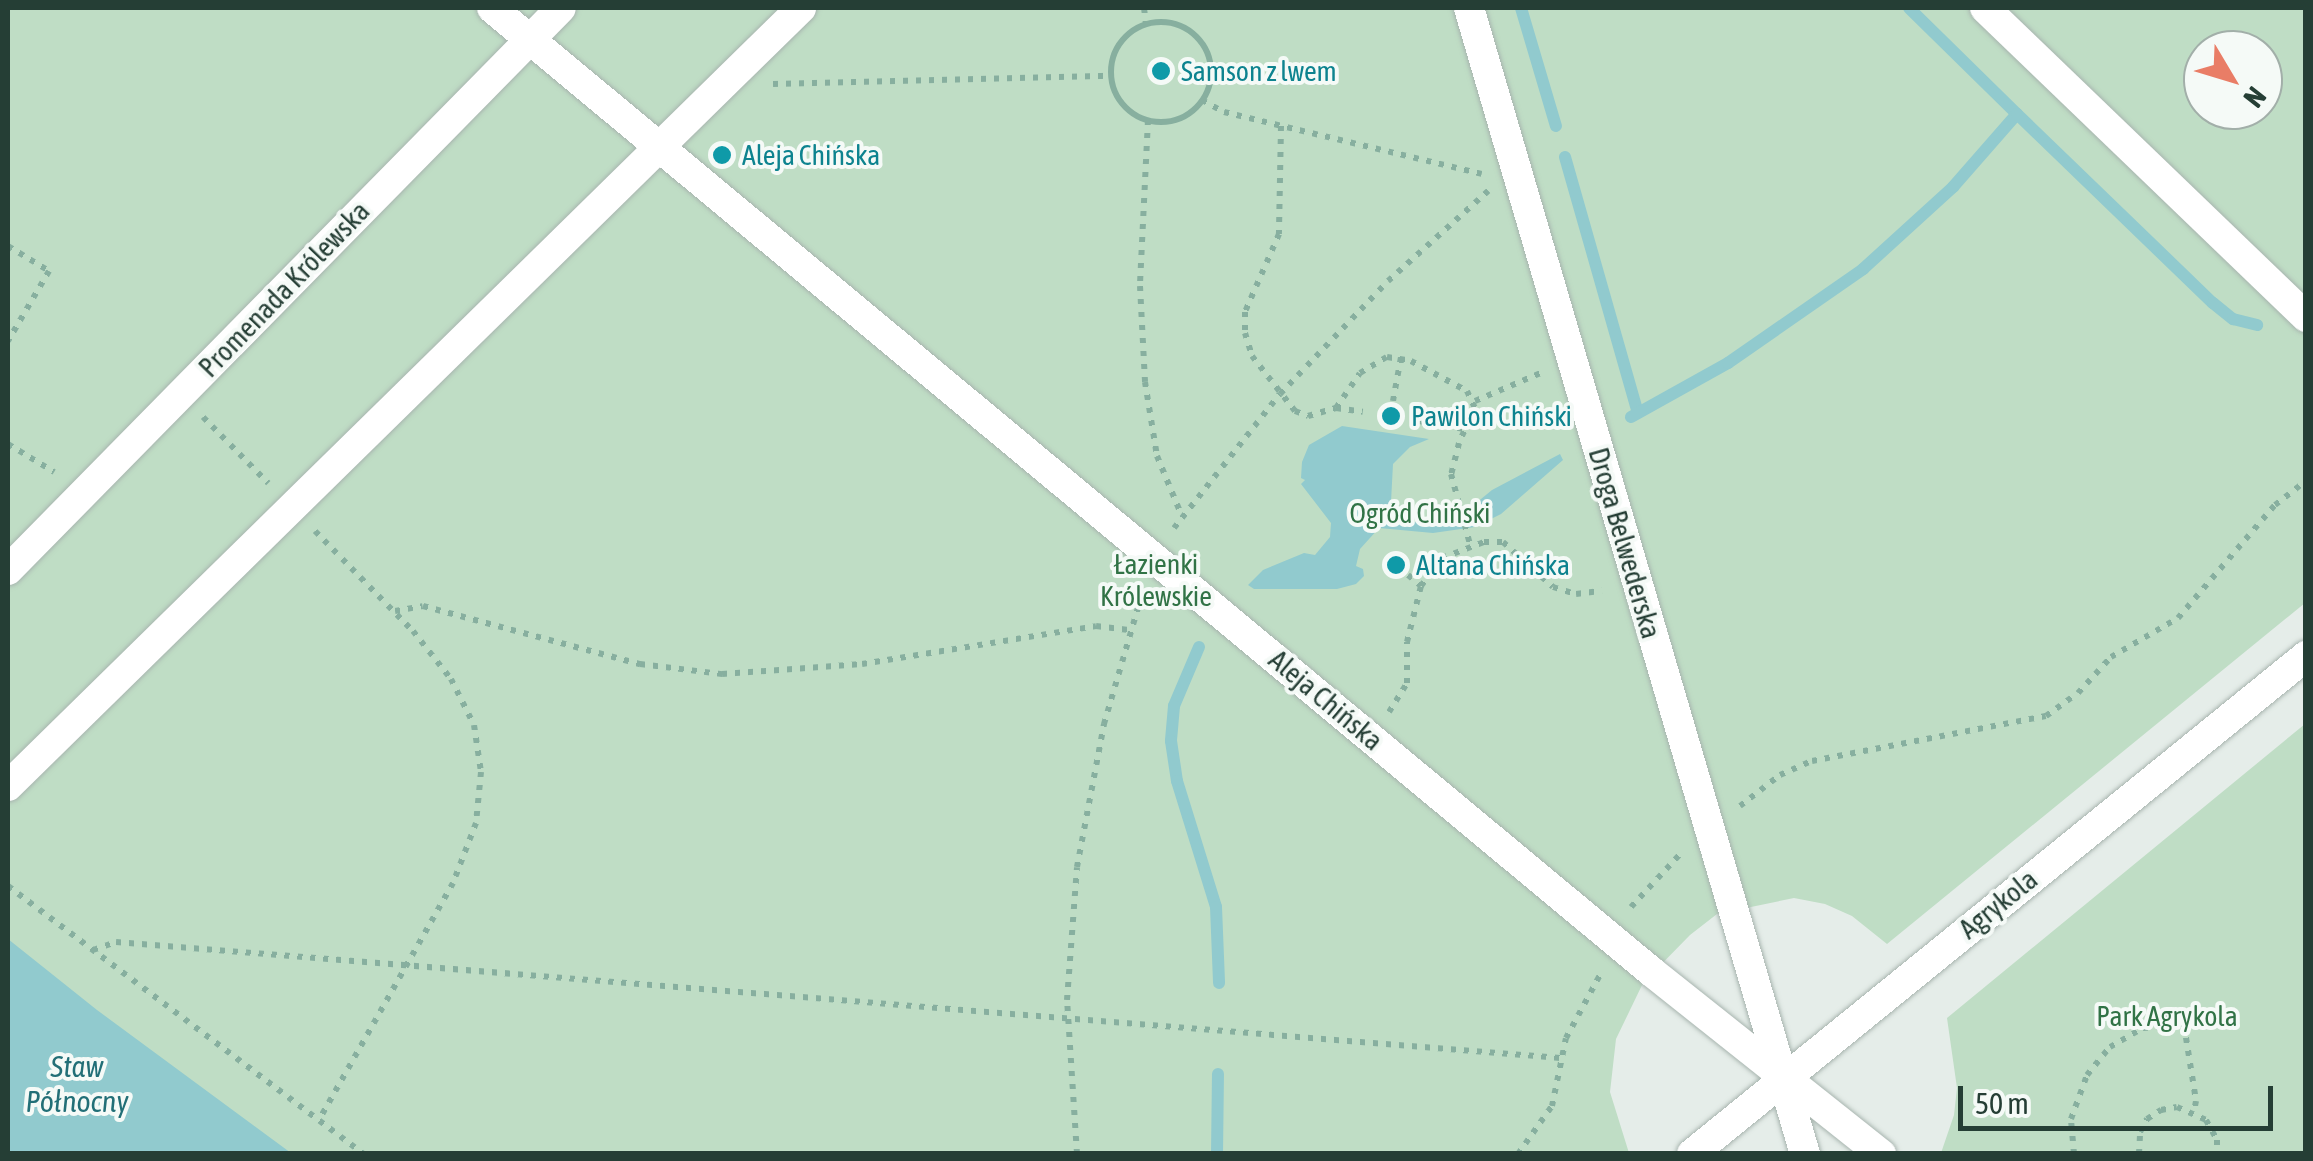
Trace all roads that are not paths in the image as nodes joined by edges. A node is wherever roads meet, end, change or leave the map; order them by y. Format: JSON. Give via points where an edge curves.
{"nodes":[{"id":1,"x":492,"y":8,"type":"edge"},
{"id":2,"x":560,"y":8,"type":"edge"},
{"id":3,"x":801,"y":8,"type":"edge"},
{"id":4,"x":1469,"y":8,"type":"edge"},
{"id":5,"x":1985,"y":8,"type":"edge"},
{"id":6,"x":530,"y":39,"type":"junction"},
{"id":7,"x":659,"y":146,"type":"junction"},
{"id":8,"x":2306,"y":317,"type":"edge"},
{"id":9,"x":8,"y":570,"type":"edge"},
{"id":10,"x":2306,"y":656,"type":"edge"},
{"id":11,"x":8,"y":786,"type":"edge"},
{"id":12,"x":1785,"y":1078,"type":"junction"},
{"id":13,"x":1692,"y":1154,"type":"edge"},
{"id":14,"x":1805,"y":1154,"type":"edge"},
{"id":15,"x":1881,"y":1154,"type":"edge"}],
"edges":[{"from":1,"to":6,"type":"street","name":"Aleja Chińska"},
{"from":2,"to":6,"type":"street","name":"Promenada Królewska"},
{"from":3,"to":7,"type":"street"},
{"from":4,"to":12,"type":"street","name":"Droga Belwederska"},
{"from":5,"to":8,"type":"street"},
{"from":6,"to":7,"type":"street","name":"Aleja Chińska"},
{"from":6,"to":9,"type":"street","name":"Promenada Królewska"},
{"from":7,"to":11,"type":"street"},
{"from":7,"to":12,"type":"street","name":"Aleja Chińska"},
{"from":10,"to":12,"type":"street","name":"Agrykola"},
{"from":12,"to":13,"type":"street","name":"Agrykola"},
{"from":12,"to":14,"type":"street","name":"Droga Belwederska"},
{"from":12,"to":15,"type":"street","name":"Aleja Chińska"}]}
